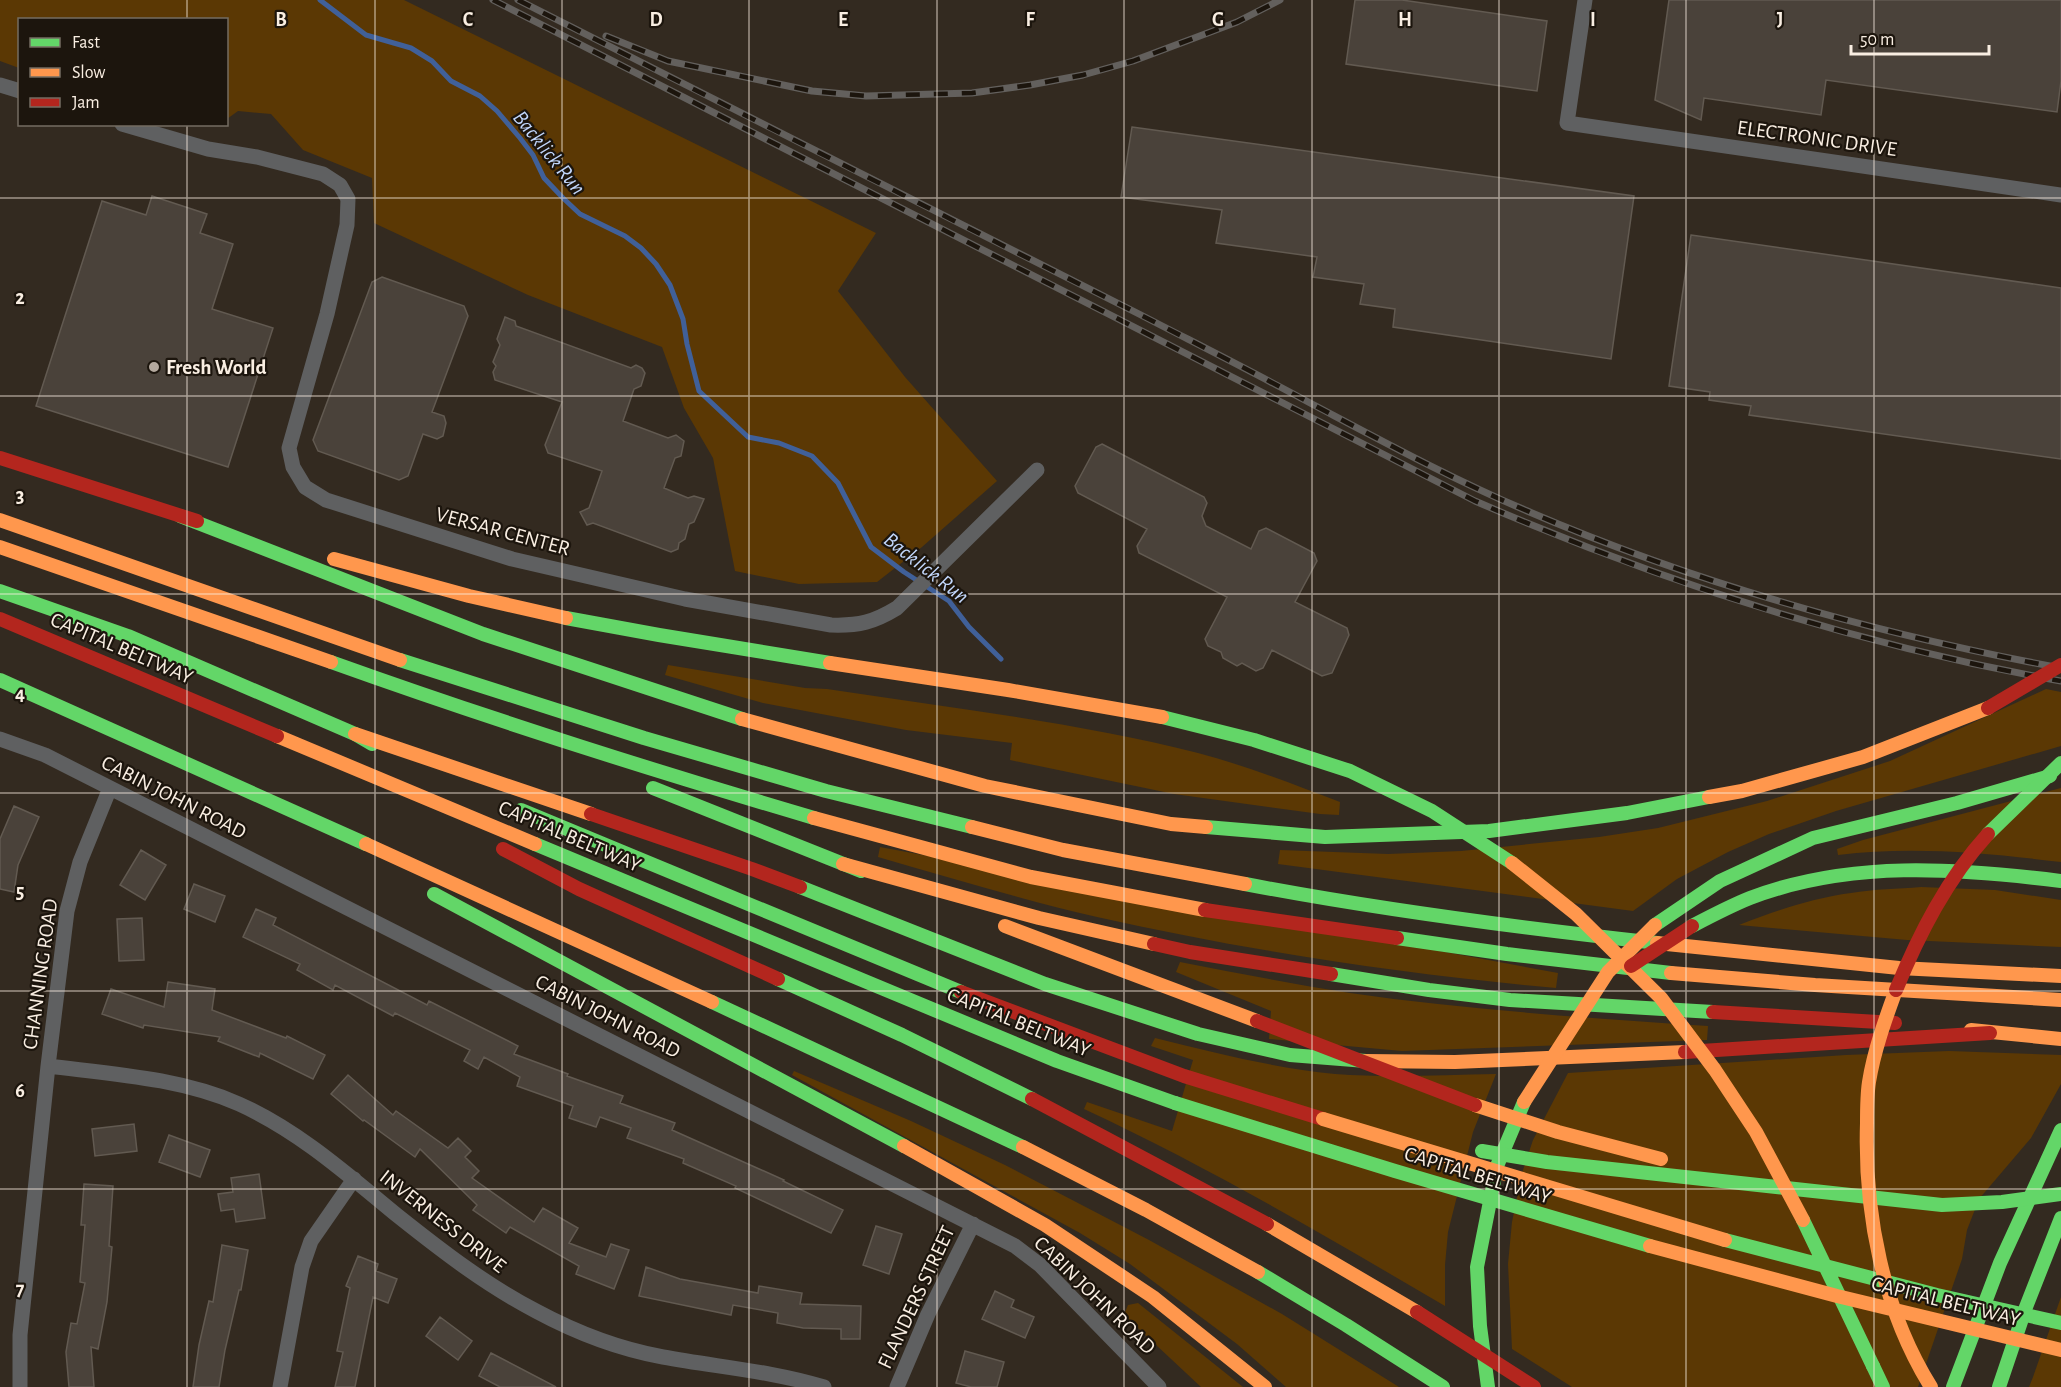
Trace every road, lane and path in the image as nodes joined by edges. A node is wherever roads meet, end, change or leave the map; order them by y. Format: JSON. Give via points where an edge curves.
{"nodes":[{"id":1,"x":1585,"y":0,"type":"edge"},
{"id":2,"x":0,"y":85,"type":"edge"},
{"id":3,"x":18,"y":90,"type":"edge"},
{"id":4,"x":129,"y":126,"type":"edge"},
{"id":5,"x":2061,"y":195,"type":"edge"},
{"id":6,"x":0,"y":458,"type":"edge"},
{"id":7,"x":1037,"y":470,"type":"dead end"},
{"id":8,"x":180,"y":516,"type":"junction"},
{"id":9,"x":0,"y":520,"type":"edge"},
{"id":10,"x":0,"y":547,"type":"edge"},
{"id":11,"x":0,"y":591,"type":"edge"},
{"id":12,"x":0,"y":619,"type":"edge"},
{"id":13,"x":2061,"y":665,"type":"edge"},
{"id":14,"x":0,"y":680,"type":"edge"},
{"id":15,"x":459,"y":708,"type":"junction"},
{"id":16,"x":355,"y":734,"type":"junction"},
{"id":17,"x":0,"y":739,"type":"edge"},
{"id":18,"x":334,"y":761,"type":"junction"},
{"id":19,"x":2061,"y":763,"type":"edge"},
{"id":20,"x":203,"y":768,"type":"junction"},
{"id":21,"x":612,"y":771,"type":"dead end"},
{"id":22,"x":2061,"y":773,"type":"edge"},
{"id":23,"x":457,"y":783,"type":"dead end"},
{"id":24,"x":645,"y":784,"type":"dead end"},
{"id":25,"x":110,"y":788,"type":"junction"},
{"id":26,"x":511,"y":806,"type":"dead end"},
{"id":27,"x":466,"y":830,"type":"dead end"},
{"id":28,"x":487,"y":841,"type":"dead end"},
{"id":29,"x":843,"y":864,"type":"junction"},
{"id":30,"x":392,"y":871,"type":"dead end"},
{"id":31,"x":2061,"y":881,"type":"edge"},
{"id":32,"x":423,"y":888,"type":"dead end"},
{"id":33,"x":2061,"y":976,"type":"edge"},
{"id":34,"x":2061,"y":1000,"type":"edge"},
{"id":35,"x":1990,"y":1033,"type":"junction"},
{"id":36,"x":1564,"y":1038,"type":"junction"},
{"id":37,"x":2061,"y":1039,"type":"edge"},
{"id":38,"x":48,"y":1066,"type":"junction"},
{"id":39,"x":1323,"y":1119,"type":"junction"},
{"id":40,"x":2061,"y":1130,"type":"edge"},
{"id":41,"x":354,"y":1179,"type":"junction"},
{"id":42,"x":1780,"y":1186,"type":"junction"},
{"id":43,"x":2061,"y":1194,"type":"edge"},
{"id":44,"x":2061,"y":1218,"type":"edge"},
{"id":45,"x":973,"y":1224,"type":"junction"},
{"id":46,"x":2061,"y":1323,"type":"edge"},
{"id":47,"x":2061,"y":1350,"type":"edge"},
{"id":48,"x":1439,"y":1385,"type":"edge"},
{"id":49,"x":20,"y":1387,"type":"edge"},
{"id":50,"x":280,"y":1387,"type":"edge"},
{"id":51,"x":824,"y":1387,"type":"edge"},
{"id":52,"x":897,"y":1387,"type":"edge"},
{"id":53,"x":1159,"y":1387,"type":"edge"},
{"id":54,"x":1265,"y":1387,"type":"edge"},
{"id":55,"x":1488,"y":1387,"type":"edge"},
{"id":56,"x":1534,"y":1387,"type":"edge"},
{"id":57,"x":1882,"y":1387,"type":"edge"},
{"id":58,"x":1931,"y":1387,"type":"edge"},
{"id":59,"x":1953,"y":1387,"type":"edge"},
{"id":60,"x":1999,"y":1387,"type":"edge"}],
"edges":[{"from":1,"to":5,"type":"street","name":"ELECTRONIC DRIVE","via":[[1567,123]]},
{"from":2,"to":3,"type":"street"},
{"from":4,"to":7,"type":"street","name":"VERSAR CENTER","via":[[208,149],[323,174],[340,185],[348,199],[347,225],[327,314],[289,448],[293,467],[305,487],[326,500],[512,559],[685,599],[855,626],[879,619],[897,608]]},
{"from":6,"to":8,"type":"highway"},
{"from":8,"to":13,"type":"highway","bridge":true,"via":[[483,634],[719,712],[984,786],[1171,824],[1325,837],[1490,831],[1627,813],[1742,790],[1863,757],[1988,708]]},
{"from":8,"to":57,"type":"highway","bridge":true,"via":[[488,601],[690,641],[1146,714],[1254,740],[1350,771],[1432,810],[1506,858],[1576,914],[1661,998],[1756,1132],[1818,1248]]},
{"from":9,"to":33,"type":"highway","via":[[385,655],[644,738],[826,791],[1063,850],[1301,895],[1573,934],[1899,969]]},
{"from":10,"to":15,"type":"highway"},
{"from":11,"to":16,"type":"highway","via":[[128,636]]},
{"from":12,"to":18,"type":"highway","name":"CAPITAL BELTWAY"},
{"from":14,"to":20,"type":"highway"},
{"from":15,"to":21,"type":"highway"},
{"from":15,"to":34,"type":"highway","via":[[698,784],[1030,877],[1212,911],[1671,973]]},
{"from":16,"to":23,"type":"highway"},
{"from":16,"to":35,"type":"highway","via":[[752,869],[1056,988],[1198,1034],[1290,1055],[1381,1062],[1599,1057]]},
{"from":17,"to":25,"type":"street","name":"CABIN JOHN ROAD","via":[[45,755]]},
{"from":18,"to":27,"type":"highway"},
{"from":18,"to":47,"type":"highway","name":"CAPITAL BELTWAY","bridge":true,"via":[[1035,1052],[1175,1103],[1614,1237]]},
{"from":19,"to":58,"type":"highway","bridge":true,"via":[[1999,821],[1937,904],[1910,955],[1888,1010],[1869,1082],[1865,1159],[1874,1226],[1889,1293]]},
{"from":20,"to":30,"type":"highway"},
{"from":20,"to":48,"type":"highway","via":[[854,1066],[1043,1157],[1251,1268]]},
{"from":22,"to":36,"type":"highway","bridge":true,"via":[[1813,838],[1720,881],[1655,925],[1608,972]]},
{"from":24,"to":29,"type":"highway"},
{"from":25,"to":38,"type":"street","name":"CHANNING ROAD","via":[[80,862],[68,911]]},
{"from":25,"to":45,"type":"street","name":"CABIN JOHN ROAD"},
{"from":26,"to":39,"type":"highway","via":[[1021,1016],[1187,1077]]},
{"from":28,"to":56,"type":"highway","bridge":true,"via":[[579,889],[891,1030],[1043,1105],[1248,1213],[1417,1312]]},
{"from":29,"to":35,"type":"highway","via":[[1039,918],[1190,952],[1429,990],[1510,1000],[1955,1027]]},
{"from":29,"to":42,"type":"highway","bridge":true,"via":[[1384,1072],[1542,1127],[1638,1154]]},
{"from":31,"to":36,"type":"highway","bridge":true,"via":[[1925,868],[1830,876],[1750,898],[1692,926],[1626,969]]},
{"from":32,"to":54,"type":"highway","via":[[1045,1225],[1153,1297]]},
{"from":35,"to":37,"type":"highway"},
{"from":36,"to":55,"type":"highway","bridge":true,"via":[[1524,1102],[1497,1166],[1477,1267]]},
{"from":38,"to":41,"type":"street","name":"INVERNESS DRIVE","via":[[155,1080],[203,1091],[274,1122]]},
{"from":38,"to":49,"type":"street","name":"CHANNING ROAD","via":[[20,1335]]},
{"from":39,"to":42,"type":"highway","bridge":true,"via":[[1547,1162]]},
{"from":39,"to":46,"type":"highway","bridge":true,"via":[[1707,1235]]},
{"from":40,"to":59,"type":"highway","via":[[2000,1263]]},
{"from":41,"to":50,"type":"street","via":[[311,1241],[302,1267]]},
{"from":41,"to":51,"type":"street","name":"INVERNESS DRIVE","via":[[495,1289],[585,1334],[662,1357],[761,1372]]},
{"from":42,"to":43,"type":"highway","bridge":true,"via":[[1942,1205],[2024,1202]]},
{"from":44,"to":60,"type":"highway"},
{"from":45,"to":52,"type":"street","name":"FLANDERS STREET"},
{"from":45,"to":53,"type":"street","name":"CABIN JOHN ROAD","via":[[1015,1246],[1040,1265]]}]}
